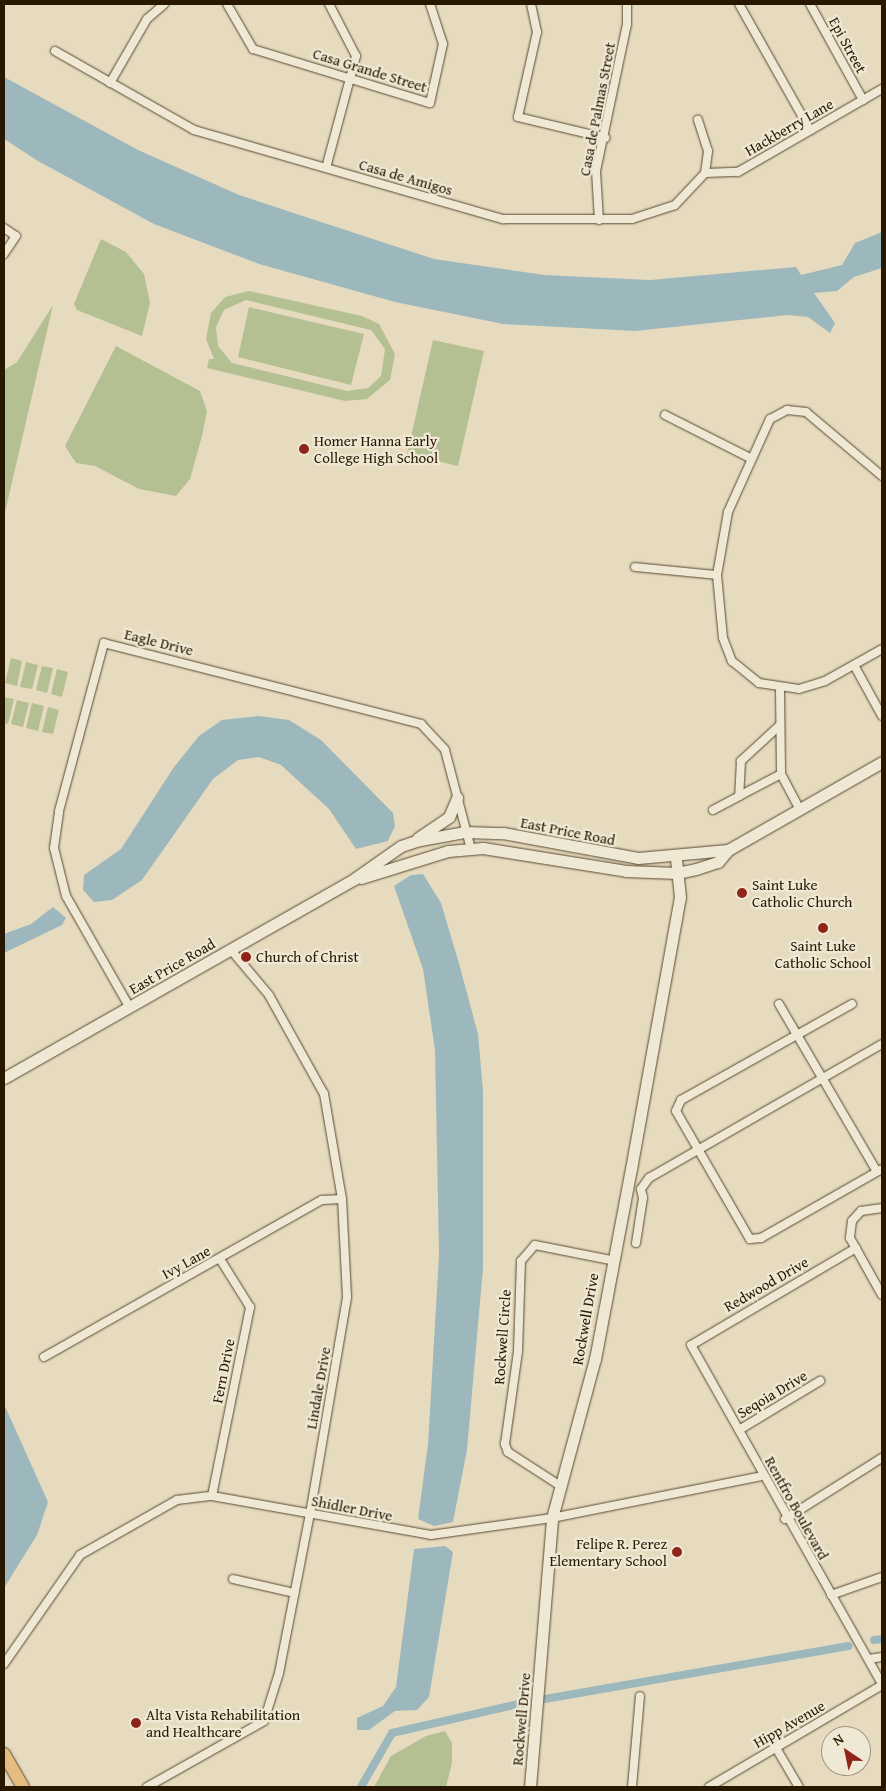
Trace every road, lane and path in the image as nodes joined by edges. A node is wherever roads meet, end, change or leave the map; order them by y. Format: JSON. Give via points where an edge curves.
{"nodes":[{"id":1,"x":164,"y":4,"type":"edge"},
{"id":2,"x":227,"y":4,"type":"edge"},
{"id":3,"x":329,"y":4,"type":"edge"},
{"id":4,"x":430,"y":4,"type":"edge"},
{"id":5,"x":531,"y":4,"type":"edge"},
{"id":6,"x":627,"y":4,"type":"edge"},
{"id":7,"x":739,"y":4,"type":"edge"},
{"id":8,"x":810,"y":4,"type":"edge"},
{"id":9,"x":55,"y":51,"type":"dead end"},
{"id":10,"x":352,"y":78,"type":"junction"},
{"id":11,"x":110,"y":83,"type":"junction"},
{"id":12,"x":882,"y":90,"type":"edge"},
{"id":13,"x":863,"y":100,"type":"junction"},
{"id":14,"x":698,"y":120,"type":"dead end"},
{"id":15,"x":810,"y":130,"type":"junction"},
{"id":16,"x":606,"y":138,"type":"junction"},
{"id":17,"x":326,"y":168,"type":"junction"},
{"id":18,"x":705,"y":173,"type":"junction"},
{"id":19,"x":599,"y":220,"type":"junction"},
{"id":20,"x":4,"y":228,"type":"edge"},
{"id":21,"x":4,"y":254,"type":"edge"},
{"id":22,"x":665,"y":415,"type":"dead end"},
{"id":23,"x":750,"y":458,"type":"junction"},
{"id":24,"x":882,"y":476,"type":"edge"},
{"id":25,"x":635,"y":567,"type":"dead end"},
{"id":26,"x":717,"y":575,"type":"junction"},
{"id":27,"x":882,"y":649,"type":"edge"},
{"id":28,"x":854,"y":665,"type":"junction"},
{"id":29,"x":780,"y":689,"type":"junction"},
{"id":30,"x":882,"y":716,"type":"edge"},
{"id":31,"x":778,"y":726,"type":"junction"},
{"id":32,"x":882,"y":762,"type":"edge"},
{"id":33,"x":780,"y":774,"type":"junction"},
{"id":34,"x":739,"y":796,"type":"junction"},
{"id":35,"x":457,"y":798,"type":"junction"},
{"id":36,"x":800,"y":808,"type":"junction"},
{"id":37,"x":713,"y":810,"type":"dead end"},
{"id":38,"x":465,"y":832,"type":"junction"},
{"id":39,"x":410,"y":843,"type":"junction"},
{"id":40,"x":471,"y":849,"type":"junction"},
{"id":41,"x":728,"y":850,"type":"junction"},
{"id":42,"x":676,"y":858,"type":"junction"},
{"id":43,"x":677,"y":873,"type":"junction"},
{"id":44,"x":354,"y":880,"type":"junction"},
{"id":45,"x":231,"y":950,"type":"junction"},
{"id":46,"x":779,"y":1004,"type":"dead end"},
{"id":47,"x":852,"y":1004,"type":"dead end"},
{"id":48,"x":130,"y":1008,"type":"junction"},
{"id":49,"x":798,"y":1035,"type":"junction"},
{"id":50,"x":882,"y":1044,"type":"edge"},
{"id":51,"x":4,"y":1078,"type":"edge"},
{"id":52,"x":824,"y":1079,"type":"junction"},
{"id":53,"x":698,"y":1151,"type":"junction"},
{"id":54,"x":880,"y":1171,"type":"edge"},
{"id":55,"x":628,"y":1186,"type":"junction"},
{"id":56,"x":641,"y":1189,"type":"junction"},
{"id":57,"x":342,"y":1199,"type":"junction"},
{"id":58,"x":882,"y":1208,"type":"edge"},
{"id":59,"x":636,"y":1243,"type":"dead end"},
{"id":60,"x":856,"y":1248,"type":"junction"},
{"id":61,"x":220,"y":1259,"type":"junction"},
{"id":62,"x":611,"y":1260,"type":"junction"},
{"id":63,"x":882,"y":1295,"type":"edge"},
{"id":64,"x":691,"y":1345,"type":"joint"},
{"id":65,"x":44,"y":1357,"type":"dead end"},
{"id":66,"x":820,"y":1381,"type":"dead end"},
{"id":67,"x":739,"y":1430,"type":"junction"},
{"id":68,"x":882,"y":1458,"type":"edge"},
{"id":69,"x":763,"y":1476,"type":"junction"},
{"id":70,"x":559,"y":1485,"type":"junction"},
{"id":71,"x":212,"y":1496,"type":"junction"},
{"id":72,"x":310,"y":1514,"type":"junction"},
{"id":73,"x":552,"y":1518,"type":"junction"},
{"id":74,"x":785,"y":1518,"type":"junction"},
{"id":75,"x":882,"y":1577,"type":"edge"},
{"id":76,"x":233,"y":1579,"type":"dead end"},
{"id":77,"x":294,"y":1594,"type":"junction"},
{"id":78,"x":831,"y":1595,"type":"junction"},
{"id":79,"x":882,"y":1657,"type":"edge"},
{"id":80,"x":869,"y":1659,"type":"junction"},
{"id":81,"x":4,"y":1664,"type":"edge"},
{"id":82,"x":882,"y":1684,"type":"edge"},
{"id":83,"x":640,"y":1696,"type":"dead end"},
{"id":84,"x":776,"y":1748,"type":"junction"},
{"id":85,"x":4,"y":1754,"type":"edge"},
{"id":86,"x":23,"y":1787,"type":"edge"},
{"id":87,"x":147,"y":1787,"type":"edge"},
{"id":88,"x":530,"y":1787,"type":"edge"},
{"id":89,"x":632,"y":1787,"type":"edge"},
{"id":90,"x":709,"y":1787,"type":"edge"},
{"id":91,"x":799,"y":1787,"type":"edge"}],
"edges":[{"from":1,"to":11,"type":"street","via":[[148,19]]},
{"from":2,"to":10,"type":"street","name":"Casa Grande Street","via":[[253,49]]},
{"from":3,"to":10,"type":"street","via":[[356,56]]},
{"from":4,"to":10,"type":"street","name":"Casa Grande Street","via":[[443,44],[430,103]]},
{"from":5,"to":16,"type":"street","via":[[537,32],[518,117]]},
{"from":6,"to":16,"type":"street","name":"Casa de Palmas Street"},
{"from":7,"to":15,"type":"street"},
{"from":8,"to":13,"type":"street","name":"Epi Street"},
{"from":9,"to":11,"type":"street","name":"Casa de Amigos"},
{"from":10,"to":17,"type":"street"},
{"from":11,"to":17,"type":"street","name":"Casa de Amigos","via":[[194,130]]},
{"from":12,"to":13,"type":"street","name":"Hackberry Lane"},
{"from":13,"to":15,"type":"street","name":"Hackberry Lane"},
{"from":14,"to":18,"type":"street","via":[[708,152]]},
{"from":15,"to":18,"type":"street","name":"Hackberry Lane","via":[[738,172]]},
{"from":16,"to":19,"type":"street","name":"Casa de Palmas Street","via":[[596,171]]},
{"from":17,"to":19,"type":"street","name":"Casa de Amigos","via":[[504,219]]},
{"from":18,"to":19,"type":"street","name":"Casa de Amigos","via":[[675,204],[632,219]]},
{"from":20,"to":21,"type":"street","via":[[16,236]]},
{"from":22,"to":23,"type":"street"},
{"from":23,"to":24,"type":"street","via":[[770,419],[787,410],[806,412]]},
{"from":23,"to":26,"type":"street","via":[[728,512]]},
{"from":25,"to":26,"type":"street"},
{"from":26,"to":29,"type":"street","via":[[723,638],[732,661],[759,683]]},
{"from":27,"to":28,"type":"street"},
{"from":28,"to":29,"type":"street","via":[[799,689]]},
{"from":28,"to":30,"type":"street"},
{"from":29,"to":31,"type":"street"},
{"from":31,"to":33,"type":"street"},
{"from":31,"to":34,"type":"street","via":[[740,761]]},
{"from":32,"to":36,"type":"main road","name":"East Price Road"},
{"from":33,"to":34,"type":"street"},
{"from":33,"to":36,"type":"street"},
{"from":34,"to":37,"type":"street"},
{"from":35,"to":38,"type":"street","name":"Eagle Drive"},
{"from":35,"to":39,"type":"main road","via":[[449,817]]},
{"from":35,"to":48,"type":"street","name":"Eagle Drive","via":[[445,750],[420,724],[104,643],[59,811],[54,848],[66,896]]},
{"from":36,"to":41,"type":"main road","name":"East Price Road"},
{"from":38,"to":39,"type":"main road","name":"East Price Road"},
{"from":38,"to":40,"type":"street","name":"Eagle Drive"},
{"from":38,"to":42,"type":"main road","name":"East Price Road","via":[[503,833],[623,856]]},
{"from":39,"to":44,"type":"main road","name":"East Price Road","via":[[382,858]]},
{"from":40,"to":43,"type":"main road","name":"East Price Road","via":[[522,851],[626,871]]},
{"from":40,"to":44,"type":"main road","name":"East Price Road","via":[[433,854]]},
{"from":41,"to":42,"type":"main road","name":"East Price Road"},
{"from":41,"to":43,"type":"main road","name":"East Price Road","via":[[718,862]]},
{"from":42,"to":43,"type":"main road","name":"Rockwell Drive"},
{"from":43,"to":55,"type":"main road","name":"Rockwell Drive","via":[[680,897]]},
{"from":44,"to":45,"type":"main road","name":"East Price Road"},
{"from":45,"to":48,"type":"main road","name":"East Price Road"},
{"from":45,"to":57,"type":"street","name":"Lindale Drive","via":[[269,995],[324,1094]]},
{"from":46,"to":49,"type":"street"},
{"from":47,"to":49,"type":"street"},
{"from":48,"to":51,"type":"main road","name":"East Price Road"},
{"from":49,"to":52,"type":"street"},
{"from":49,"to":53,"type":"street","via":[[677,1103],[678,1118]]},
{"from":50,"to":52,"type":"street"},
{"from":52,"to":53,"type":"street"},
{"from":52,"to":54,"type":"street"},
{"from":53,"to":54,"type":"street","via":[[746,1235],[754,1240]]},
{"from":53,"to":56,"type":"street","via":[[684,1159],[678,1168]]},
{"from":55,"to":56,"type":"street"},
{"from":55,"to":62,"type":"main road","name":"Rockwell Drive"},
{"from":56,"to":59,"type":"street","via":[[643,1198]]},
{"from":57,"to":61,"type":"street","name":"Ivy Lane","via":[[322,1200]]},
{"from":57,"to":72,"type":"street","name":"Lindale Drive","via":[[347,1298]]},
{"from":58,"to":60,"type":"street","via":[[862,1211],[852,1221],[850,1238]]},
{"from":60,"to":63,"type":"street"},
{"from":60,"to":64,"type":"street","name":"Redwood Drive"},
{"from":61,"to":65,"type":"street","name":"Ivy Lane"},
{"from":61,"to":71,"type":"street","name":"Fern Drive","via":[[250,1307]]},
{"from":62,"to":70,"type":"main road","name":"Rockwell Drive","via":[[595,1359]]},
{"from":62,"to":70,"type":"street","name":"Rockwell Circle","via":[[535,1245],[521,1261],[518,1350],[505,1444],[508,1452]]},
{"from":64,"to":67,"type":"street","name":"Rentfro Boulevard"},
{"from":66,"to":67,"type":"street","name":"Seqoia Drive"},
{"from":67,"to":69,"type":"street","name":"Rentfro Boulevard"},
{"from":68,"to":74,"type":"street"},
{"from":69,"to":73,"type":"street","name":"Shidler Drive"},
{"from":69,"to":74,"type":"street","name":"Rentfro Boulevard"},
{"from":70,"to":73,"type":"main road","name":"Rockwell Drive"},
{"from":71,"to":72,"type":"street","name":"Shidler Drive"},
{"from":71,"to":81,"type":"street","name":"Shidler Drive","via":[[177,1500],[80,1555]]},
{"from":72,"to":73,"type":"street","name":"Shidler Drive","via":[[431,1535]]},
{"from":72,"to":77,"type":"street","name":"Lindale Drive"},
{"from":73,"to":88,"type":"main road","name":"Rockwell Drive"},
{"from":74,"to":78,"type":"street","name":"Rentfro Boulevard"},
{"from":75,"to":78,"type":"street"},
{"from":76,"to":77,"type":"street"},
{"from":77,"to":87,"type":"street","name":"Lindale Drive","via":[[264,1721]]},
{"from":78,"to":80,"type":"street","name":"Rentfro Boulevard"},
{"from":79,"to":80,"type":"street"},
{"from":80,"to":82,"type":"street","name":"Rentfro Boulevard"},
{"from":82,"to":84,"type":"street","name":"Hipp Avenue"},
{"from":83,"to":89,"type":"street"},
{"from":84,"to":90,"type":"street","name":"Hipp Avenue"},
{"from":84,"to":91,"type":"street"},
{"from":85,"to":86,"type":"main road"}]}
